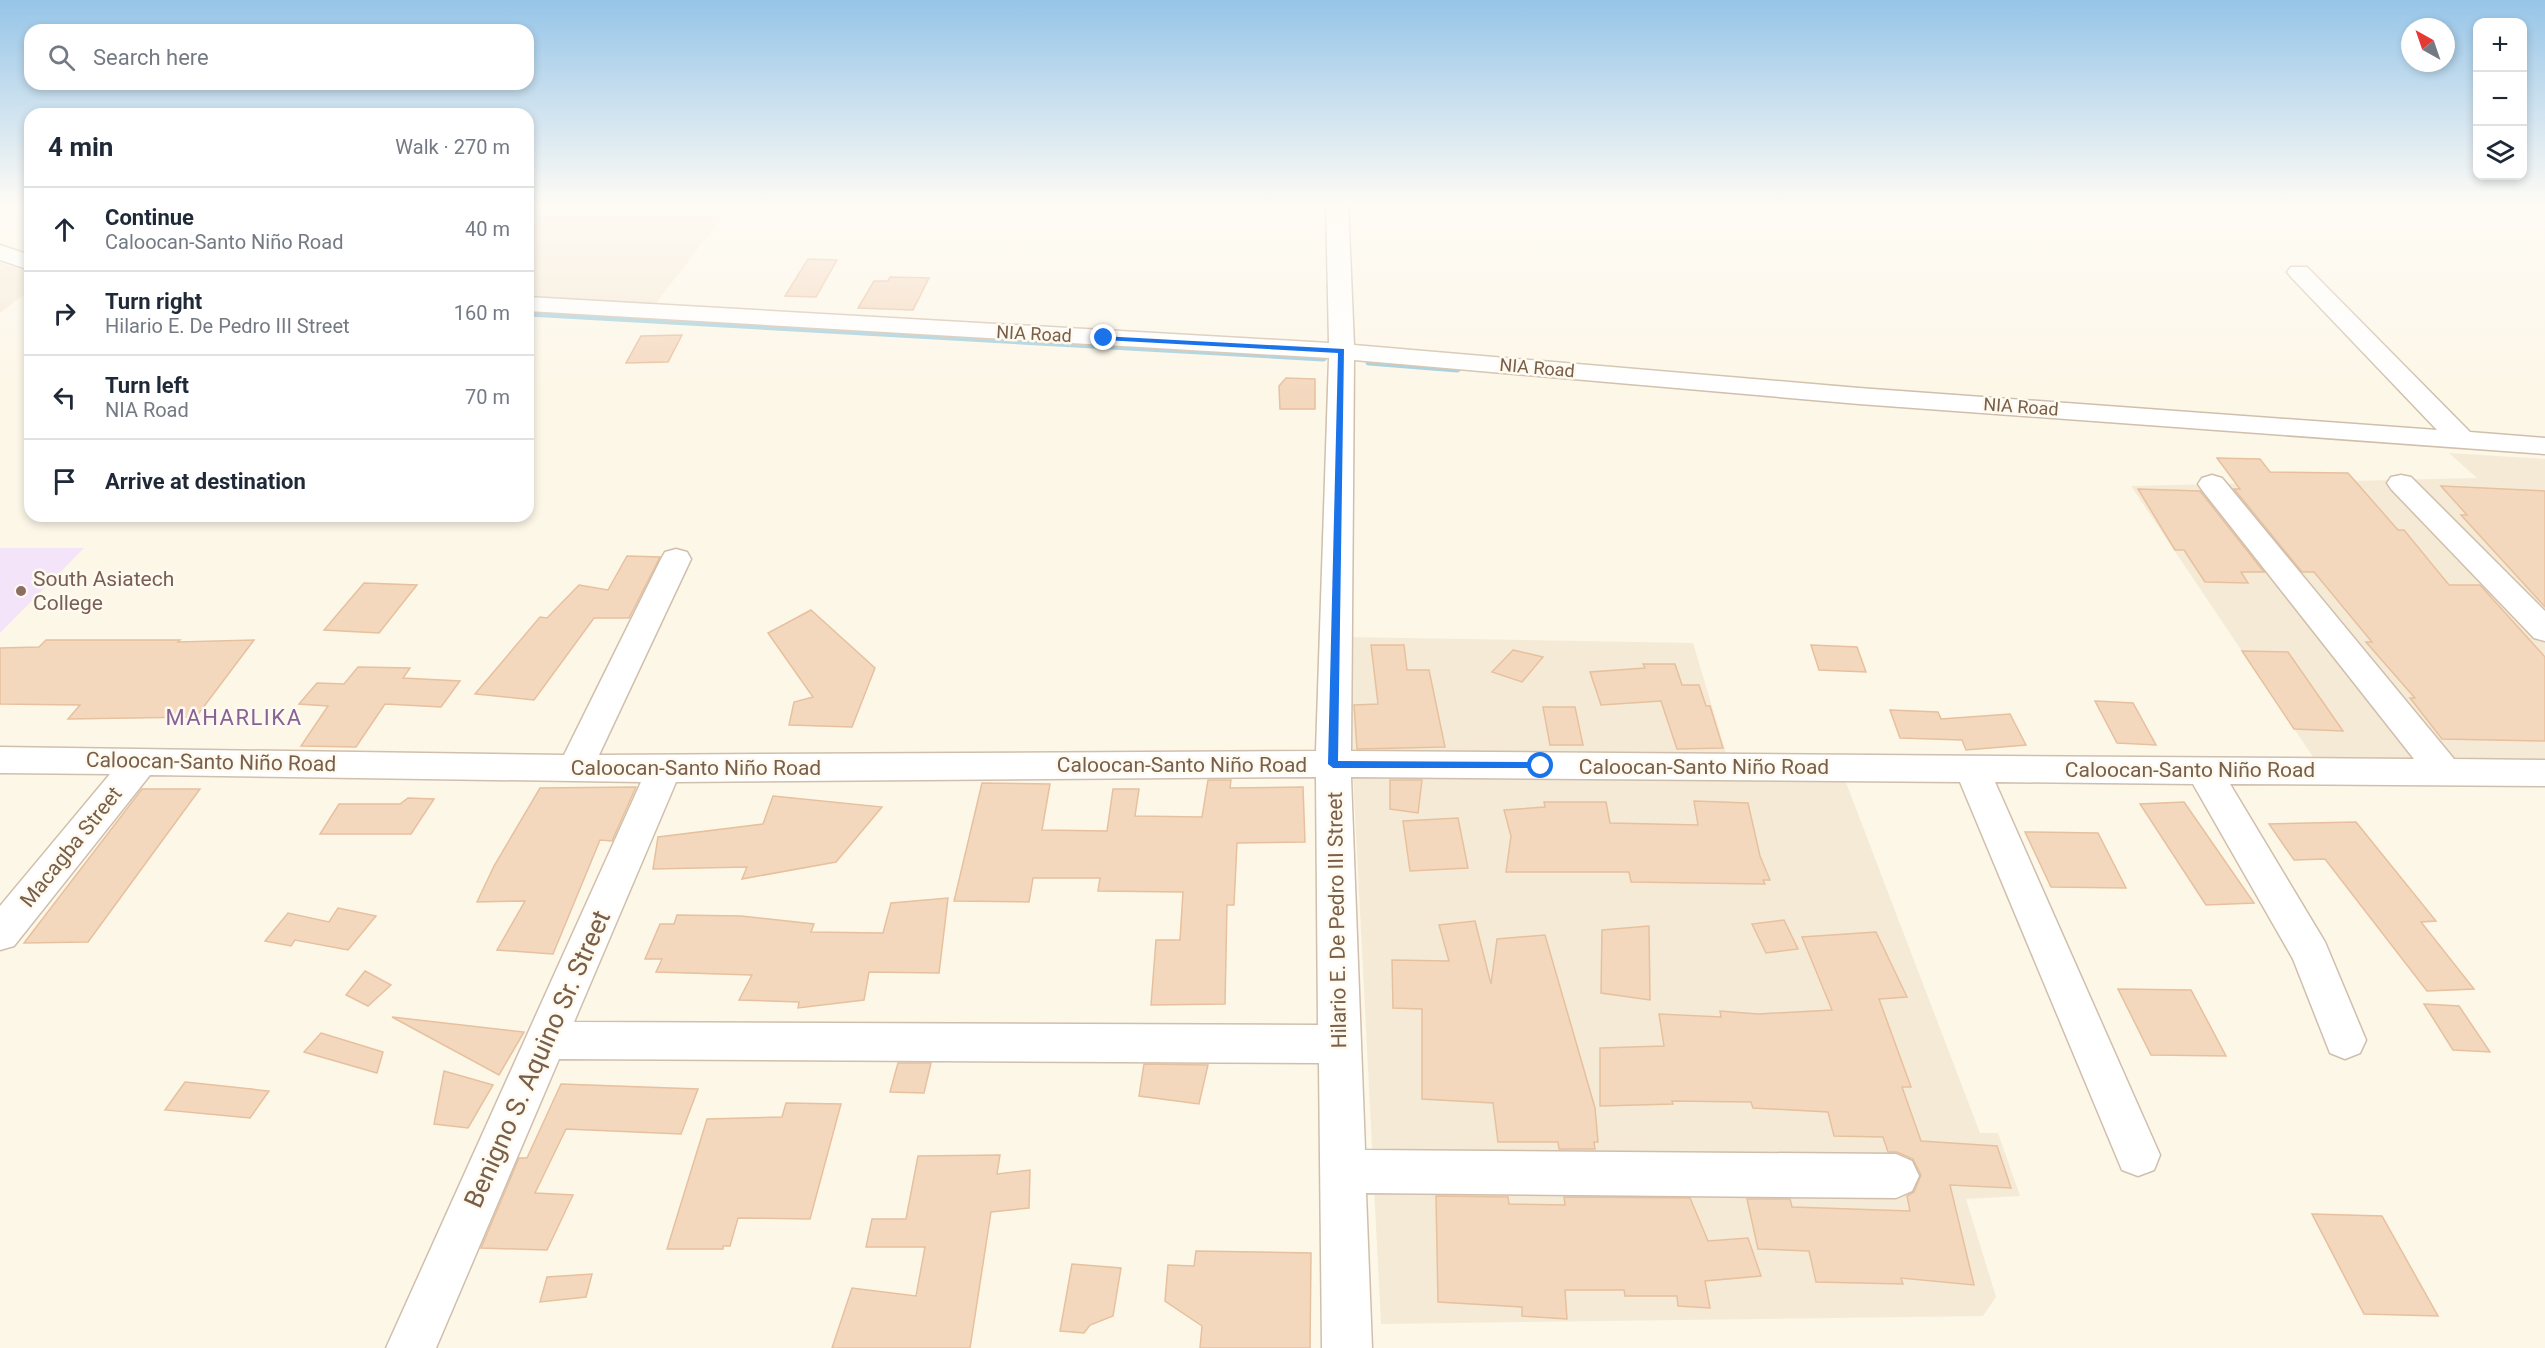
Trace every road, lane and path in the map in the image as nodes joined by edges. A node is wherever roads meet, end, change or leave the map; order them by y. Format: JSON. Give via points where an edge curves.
{"nodes":[{"id":1,"x":1339,"y":267,"type":"edge"},
{"id":2,"x":2299,"y":272,"type":"dead end"},
{"id":3,"x":534,"y":304,"type":"edge"},
{"id":4,"x":1342,"y":351,"type":"junction"},
{"id":5,"x":2461,"y":439,"type":"junction"},
{"id":6,"x":2545,"y":446,"type":"edge"},
{"id":7,"x":2401,"y":483,"type":"dead end"},
{"id":8,"x":2212,"y":484,"type":"dead end"},
{"id":9,"x":676,"y":559,"type":"dead end"},
{"id":10,"x":2545,"y":630,"type":"edge"},
{"id":11,"x":0,"y":760,"type":"edge"},
{"id":12,"x":142,"y":760,"type":"junction"},
{"id":13,"x":1333,"y":764,"type":"junction"},
{"id":14,"x":575,"y":768,"type":"junction"},
{"id":15,"x":664,"y":769,"type":"junction"},
{"id":16,"x":1972,"y":769,"type":"junction"},
{"id":17,"x":2204,"y":771,"type":"junction"},
{"id":18,"x":2444,"y":772,"type":"junction"},
{"id":19,"x":2545,"y":773,"type":"edge"},
{"id":20,"x":0,"y":934,"type":"edge"},
{"id":21,"x":545,"y":1040,"type":"junction"},
{"id":22,"x":2345,"y":1040,"type":"dead end"},
{"id":23,"x":1340,"y":1044,"type":"junction"},
{"id":24,"x":2138,"y":1155,"type":"dead end"},
{"id":25,"x":1342,"y":1171,"type":"junction"},
{"id":26,"x":1896,"y":1176,"type":"dead end"},
{"id":27,"x":411,"y":1348,"type":"edge"},
{"id":28,"x":1347,"y":1348,"type":"edge"}],
"edges":[{"from":1,"to":4,"type":"street","name":"Hilario E. De Pedro III Street"},
{"from":2,"to":5,"type":"street"},
{"from":3,"to":4,"type":"street","name":"NIA Road"},
{"from":4,"to":5,"type":"street","name":"NIA Road","via":[[1859,396]]},
{"from":4,"to":13,"type":"street","name":"Hilario E. De Pedro III Street"},
{"from":5,"to":6,"type":"street","name":"NIA Road"},
{"from":7,"to":10,"type":"street"},
{"from":8,"to":18,"type":"street"},
{"from":9,"to":14,"type":"street"},
{"from":11,"to":12,"type":"street","name":"Caloocan-Santo Niño Road"},
{"from":12,"to":14,"type":"street","name":"Caloocan-Santo Niño Road"},
{"from":12,"to":20,"type":"street","name":"Macagba Street"},
{"from":13,"to":15,"type":"street","name":"Caloocan-Santo Niño Road"},
{"from":13,"to":16,"type":"street","name":"Caloocan-Santo Niño Road"},
{"from":13,"to":23,"type":"street","name":"Hilario E. De Pedro III Street"},
{"from":14,"to":15,"type":"street","name":"Caloocan-Santo Niño Road"},
{"from":15,"to":21,"type":"street","name":"Benigno S. Aquino Sr. Street"},
{"from":16,"to":17,"type":"street","name":"Caloocan-Santo Niño Road"},
{"from":16,"to":24,"type":"street"},
{"from":17,"to":18,"type":"street","name":"Caloocan-Santo Niño Road"},
{"from":17,"to":22,"type":"street","via":[[2311,954]]},
{"from":18,"to":19,"type":"street","name":"Caloocan-Santo Niño Road"},
{"from":21,"to":23,"type":"street"},
{"from":21,"to":27,"type":"street","name":"Benigno S. Aquino Sr. Street"},
{"from":23,"to":25,"type":"street","name":"Hilario E. De Pedro III Street"},
{"from":25,"to":26,"type":"street"},
{"from":25,"to":28,"type":"street","name":"Hilario E. De Pedro III Street"}]}
